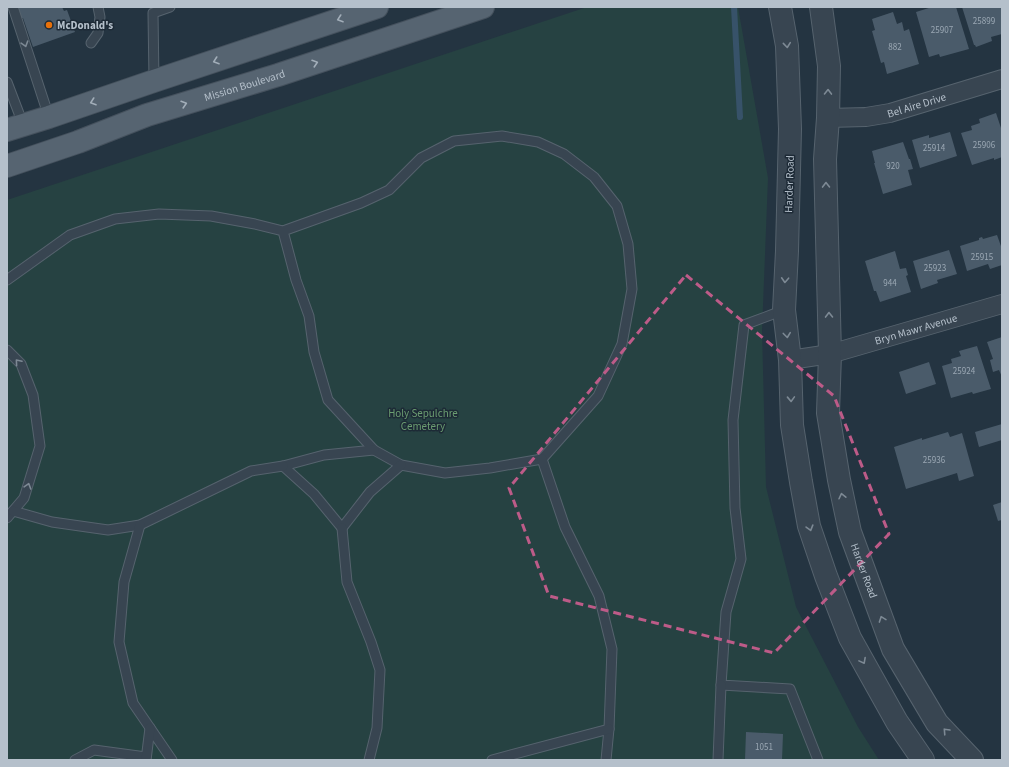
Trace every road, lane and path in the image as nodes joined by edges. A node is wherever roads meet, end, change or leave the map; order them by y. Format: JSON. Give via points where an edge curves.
{"nodes":[{"id":1,"x":13,"y":7,"type":"edge"},
{"id":2,"x":98,"y":7,"type":"edge"},
{"id":3,"x":170,"y":7,"type":"edge"},
{"id":4,"x":377,"y":7,"type":"edge"},
{"id":5,"x":483,"y":7,"type":"edge"},
{"id":6,"x":780,"y":7,"type":"edge"},
{"id":7,"x":821,"y":7,"type":"edge"},
{"id":8,"x":152,"y":10,"type":"edge"},
{"id":9,"x":90,"y":43,"type":"dead end"},
{"id":10,"x":1002,"y":79,"type":"edge"},
{"id":11,"x":154,"y":81,"type":"junction"},
{"id":12,"x":7,"y":82,"type":"edge"},
{"id":13,"x":49,"y":117,"type":"junction"},
{"id":14,"x":828,"y":118,"type":"junction"},
{"id":15,"x":15,"y":127,"type":"edge"},
{"id":16,"x":38,"y":155,"type":"junction"},
{"id":17,"x":7,"y":166,"type":"edge"},
{"id":18,"x":283,"y":232,"type":"junction"},
{"id":19,"x":7,"y":280,"type":"edge"},
{"id":20,"x":1002,"y":304,"type":"edge"},
{"id":21,"x":784,"y":310,"type":"junction"},
{"id":22,"x":7,"y":350,"type":"edge"},
{"id":23,"x":830,"y":354,"type":"junction"},
{"id":24,"x":790,"y":360,"type":"junction"},
{"id":25,"x":374,"y":450,"type":"junction"},
{"id":26,"x":542,"y":459,"type":"junction"},
{"id":27,"x":401,"y":465,"type":"junction"},
{"id":28,"x":283,"y":466,"type":"junction"},
{"id":29,"x":10,"y":515,"type":"edge"},
{"id":30,"x":140,"y":525,"type":"junction"},
{"id":31,"x":342,"y":528,"type":"junction"},
{"id":32,"x":721,"y":685,"type":"junction"},
{"id":33,"x":150,"y":728,"type":"junction"},
{"id":34,"x":609,"y":729,"type":"junction"},
{"id":35,"x":146,"y":759,"type":"edge"},
{"id":36,"x":75,"y":760,"type":"edge"},
{"id":37,"x":172,"y":760,"type":"edge"},
{"id":38,"x":369,"y":760,"type":"edge"},
{"id":39,"x":492,"y":760,"type":"edge"},
{"id":40,"x":606,"y":760,"type":"edge"},
{"id":41,"x":718,"y":760,"type":"edge"},
{"id":42,"x":818,"y":760,"type":"edge"},
{"id":43,"x":923,"y":760,"type":"edge"},
{"id":44,"x":972,"y":760,"type":"edge"}],
"edges":[{"from":1,"to":13,"type":"lane","one_way":true},
{"from":2,"to":9,"type":"lane","via":[[98,33]]},
{"from":3,"to":8,"type":"lane"},
{"from":4,"to":11,"type":"main road","one_way":true},
{"from":16,"to":5,"type":"main road","name":"Mission Boulevard","one_way":true,"via":[[147,115],[278,75]]},
{"from":6,"to":21,"type":"street","name":"Harder Road","one_way":true,"via":[[787,46],[790,129]]},
{"from":14,"to":7,"type":"street","name":"Harder Road","one_way":true,"via":[[829,66]]},
{"from":8,"to":11,"type":"lane"},
{"from":10,"to":14,"type":"street","name":"Bel Aire Drive","via":[[890,114]]},
{"from":11,"to":13,"type":"main road","one_way":true},
{"from":11,"to":16,"type":"main road","via":[[152,92],[144,100],[73,124]]},
{"from":12,"to":15,"type":"lane"},
{"from":13,"to":15,"type":"main road"},
{"from":23,"to":14,"type":"street","name":"Harder Road","one_way":true,"via":[[826,159]]},
{"from":16,"to":17,"type":"main road","name":"Mission Boulevard"},
{"from":18,"to":19,"type":"lane","via":[[211,216],[159,214],[115,219],[70,235]]},
{"from":18,"to":25,"type":"lane","via":[[309,316],[314,352],[328,400]]},
{"from":18,"to":26,"type":"lane","via":[[389,190],[421,158],[454,141],[502,136],[538,142],[564,154],[594,177],[617,206],[628,244],[631,297],[622,344],[598,396]]},
{"from":20,"to":23,"type":"street","name":"Bryn Mawr Avenue"},
{"from":21,"to":24,"type":"street","name":"Harder Road","one_way":true},
{"from":21,"to":32,"type":"lane","via":[[744,325],[734,420],[735,508],[741,559],[726,612]]},
{"from":29,"to":22,"type":"lane","one_way":true,"via":[[24,498],[40,446],[33,394],[21,364]]},
{"from":23,"to":24,"type":"street"},
{"from":44,"to":23,"type":"street","name":"Harder Road","one_way":true,"via":[[937,723],[893,649],[850,532],[828,413]]},
{"from":24,"to":43,"type":"street","name":"Harder Road","one_way":true,"via":[[792,425],[809,526],[850,638],[897,722]]},
{"from":25,"to":27,"type":"lane"},
{"from":25,"to":28,"type":"lane","via":[[324,455]]},
{"from":26,"to":27,"type":"lane","via":[[446,473]]},
{"from":26,"to":34,"type":"lane","via":[[565,527],[599,596],[612,649]]},
{"from":27,"to":31,"type":"lane","via":[[370,492]]},
{"from":28,"to":30,"type":"lane","via":[[251,471]]},
{"from":28,"to":31,"type":"lane","via":[[314,494]]},
{"from":29,"to":30,"type":"lane","via":[[108,530]]},
{"from":30,"to":33,"type":"lane","via":[[124,582],[119,642],[133,703]]},
{"from":31,"to":38,"type":"lane","via":[[347,582],[380,670],[377,728]]},
{"from":32,"to":41,"type":"lane"},
{"from":32,"to":42,"type":"lane","via":[[790,689]]},
{"from":33,"to":35,"type":"lane"},
{"from":33,"to":37,"type":"lane"},
{"from":34,"to":39,"type":"lane"},
{"from":34,"to":40,"type":"lane"},
{"from":35,"to":36,"type":"lane","via":[[94,750]]}]}
